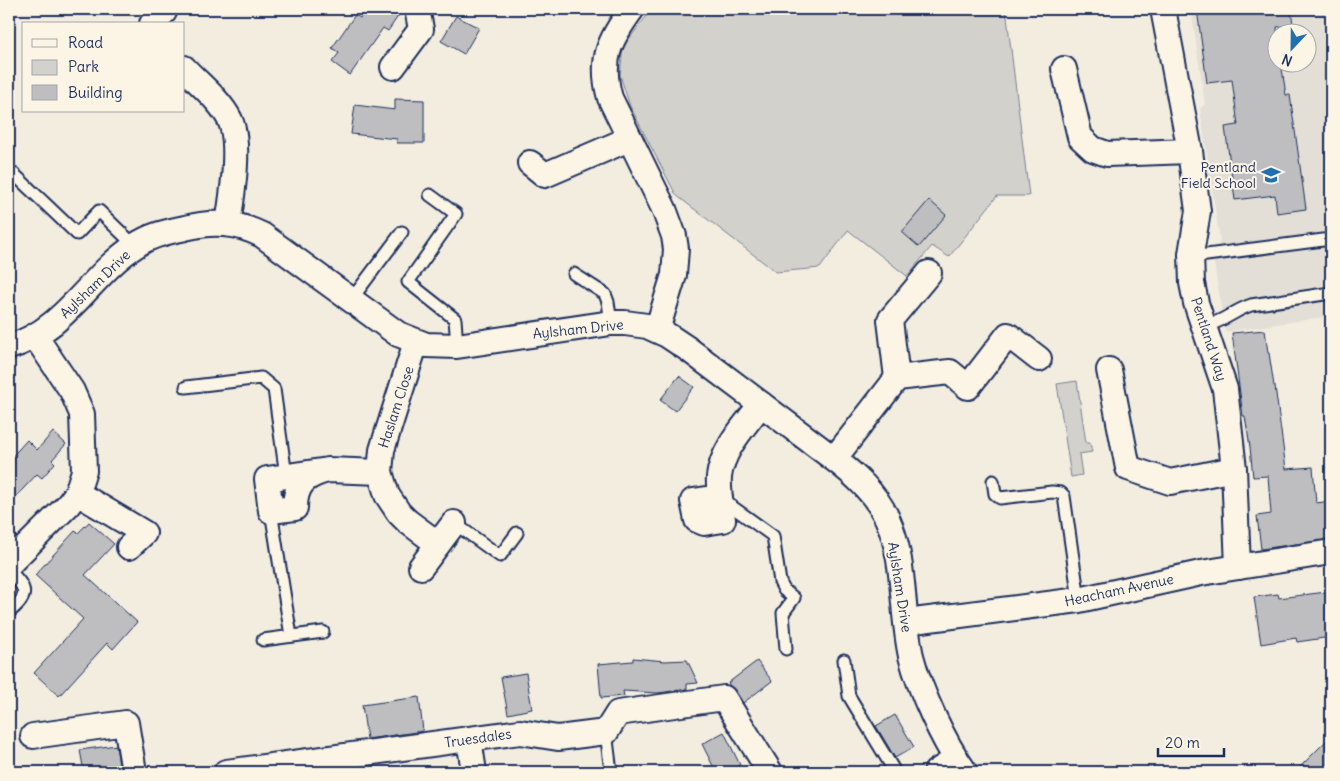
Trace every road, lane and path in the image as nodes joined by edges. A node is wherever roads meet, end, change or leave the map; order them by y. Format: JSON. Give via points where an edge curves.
{"nodes":[{"id":1,"x":417,"y":9,"type":"edge"},
{"id":2,"x":632,"y":9,"type":"edge"},
{"id":3,"x":1163,"y":9,"type":"edge"},
{"id":4,"x":393,"y":68,"type":"dead end"},
{"id":5,"x":185,"y":69,"type":"edge"},
{"id":6,"x":1064,"y":69,"type":"dead end"},
{"id":7,"x":629,"y":139,"type":"junction"},
{"id":8,"x":1190,"y":151,"type":"junction"},
{"id":9,"x":530,"y":163,"type":"dead end"},
{"id":10,"x":9,"y":179,"type":"edge"},
{"id":11,"x":430,"y":195,"type":"dead end"},
{"id":12,"x":228,"y":224,"type":"junction"},
{"id":13,"x":402,"y":232,"type":"dead end"},
{"id":14,"x":1331,"y":239,"type":"edge"},
{"id":15,"x":134,"y":246,"type":"junction"},
{"id":16,"x":1191,"y":257,"type":"junction"},
{"id":17,"x":928,"y":273,"type":"dead end"},
{"id":18,"x":574,"y":274,"type":"dead end"},
{"id":19,"x":1331,"y":293,"type":"edge"},
{"id":20,"x":351,"y":300,"type":"junction"},
{"id":21,"x":611,"y":323,"type":"junction"},
{"id":22,"x":1204,"y":326,"type":"junction"},
{"id":23,"x":657,"y":330,"type":"junction"},
{"id":24,"x":36,"y":336,"type":"junction"},
{"id":25,"x":416,"y":342,"type":"junction"},
{"id":26,"x":457,"y":346,"type":"junction"},
{"id":27,"x":9,"y":347,"type":"edge"},
{"id":28,"x":1039,"y":359,"type":"dead end"},
{"id":29,"x":1109,"y":370,"type":"dead end"},
{"id":30,"x":897,"y":378,"type":"junction"},
{"id":31,"x":186,"y":386,"type":"dead end"},
{"id":32,"x":761,"y":404,"type":"junction"},
{"id":33,"x":834,"y":459,"type":"junction"},
{"id":34,"x":1234,"y":468,"type":"junction"},
{"id":35,"x":328,"y":470,"type":"junction"},
{"id":36,"x":380,"y":472,"type":"junction"},
{"id":37,"x":286,"y":476,"type":"junction"},
{"id":38,"x":993,"y":481,"type":"dead end"},
{"id":39,"x":77,"y":493,"type":"junction"},
{"id":40,"x":720,"y":497,"type":"joint"},
{"id":41,"x":272,"y":511,"type":"junction"},
{"id":42,"x":454,"y":523,"type":"joint"},
{"id":43,"x":517,"y":533,"type":"dead end"},
{"id":44,"x":438,"y":544,"type":"junction"},
{"id":45,"x":130,"y":547,"type":"dead end"},
{"id":46,"x":1331,"y":552,"type":"edge"},
{"id":47,"x":12,"y":556,"type":"edge"},
{"id":48,"x":421,"y":567,"type":"dead end"},
{"id":49,"x":1238,"y":567,"type":"junction"},
{"id":50,"x":1079,"y":600,"type":"junction"},
{"id":51,"x":9,"y":612,"type":"edge"},
{"id":52,"x":906,"y":622,"type":"junction"},
{"id":53,"x":323,"y":632,"type":"dead end"},
{"id":54,"x":291,"y":636,"type":"junction"},
{"id":55,"x":263,"y":640,"type":"dead end"},
{"id":56,"x":786,"y":649,"type":"dead end"},
{"id":57,"x":844,"y":660,"type":"dead end"},
{"id":58,"x":606,"y":732,"type":"junction"},
{"id":59,"x":33,"y":736,"type":"dead end"},
{"id":60,"x":469,"y":740,"type":"junction"},
{"id":61,"x":961,"y":766,"type":"edge"},
{"id":62,"x":284,"y":768,"type":"edge"},
{"id":63,"x":134,"y":772,"type":"edge"},
{"id":64,"x":226,"y":772,"type":"edge"},
{"id":65,"x":474,"y":772,"type":"edge"},
{"id":66,"x":611,"y":772,"type":"edge"},
{"id":67,"x":770,"y":772,"type":"edge"},
{"id":68,"x":895,"y":772,"type":"edge"},
{"id":69,"x":936,"y":772,"type":"edge"}],
"edges":[{"from":1,"to":4,"type":"street","via":[[421,29]]},
{"from":2,"to":7,"type":"street","via":[[610,44],[605,71],[610,98]]},
{"from":3,"to":8,"type":"street","name":"Pentland Way"},
{"from":5,"to":12,"type":"street","via":[[218,103],[233,128],[234,177]]},
{"from":6,"to":8,"type":"street","via":[[1080,137],[1093,149],[1107,154]]},
{"from":7,"to":9,"type":"street","via":[[545,174]]},
{"from":7,"to":23,"type":"street","via":[[664,209],[676,249],[674,275]]},
{"from":8,"to":16,"type":"street","name":"Pentland Way","via":[[1198,211]]},
{"from":10,"to":15,"type":"lane","via":[[14,174],[76,234],[99,211]]},
{"from":11,"to":26,"type":"lane","via":[[456,214],[408,282],[455,319]]},
{"from":12,"to":15,"type":"street","name":"Aylsham Drive","via":[[194,226],[163,233]]},
{"from":12,"to":20,"type":"street","name":"Aylsham Drive","via":[[251,229],[272,240]]},
{"from":13,"to":20,"type":"lane"},
{"from":14,"to":16,"type":"lane"},
{"from":15,"to":24,"type":"street","name":"Aylsham Drive","via":[[54,323]]},
{"from":16,"to":22,"type":"street","name":"Pentland Way","via":[[1194,296]]},
{"from":17,"to":30,"type":"street","via":[[890,320]]},
{"from":18,"to":21,"type":"lane","via":[[605,294]]},
{"from":19,"to":22,"type":"lane","via":[[1251,305]]},
{"from":20,"to":25,"type":"street","name":"Aylsham Drive","via":[[398,334]]},
{"from":21,"to":23,"type":"street","name":"Aylsham Drive","via":[[637,324]]},
{"from":21,"to":26,"type":"street","name":"Aylsham Drive"},
{"from":22,"to":34,"type":"street","name":"Pentland Way","via":[[1225,389]]},
{"from":23,"to":32,"type":"street","name":"Aylsham Drive"},
{"from":24,"to":27,"type":"street","name":"Aylsham Drive"},
{"from":24,"to":39,"type":"street","via":[[72,391],[82,414],[84,471]]},
{"from":25,"to":26,"type":"street","name":"Aylsham Drive"},
{"from":25,"to":36,"type":"street","name":"Haslam Close","via":[[382,450]]},
{"from":28,"to":30,"type":"street","via":[[1008,335],[968,387],[950,372]]},
{"from":29,"to":34,"type":"street","via":[[1128,468],[1170,482]]},
{"from":30,"to":33,"type":"street"},
{"from":31,"to":37,"type":"lane","via":[[261,378],[274,388]]},
{"from":32,"to":33,"type":"street","name":"Aylsham Drive"},
{"from":32,"to":40,"type":"street","via":[[724,458],[719,479]]},
{"from":33,"to":52,"type":"street","name":"Aylsham Drive","via":[[858,478],[886,518],[896,549]]},
{"from":34,"to":49,"type":"street","name":"Pentland Way"},
{"from":35,"to":36,"type":"street"},
{"from":35,"to":37,"type":"street"},
{"from":35,"to":41,"type":"street","via":[[313,474],[302,483],[296,495],[295,508]]},
{"from":36,"to":44,"type":"street","name":"Haslam Close","via":[[399,513]]},
{"from":37,"to":41,"type":"street","via":[[267,479]]},
{"from":38,"to":50,"type":"lane","via":[[1000,498],[1052,492],[1064,496]]},
{"from":39,"to":45,"type":"street","via":[[144,533]]},
{"from":39,"to":47,"type":"street"},
{"from":40,"to":56,"type":"lane","via":[[773,536],[780,582],[794,598],[783,613]]},
{"from":41,"to":54,"type":"lane"},
{"from":42,"to":43,"type":"lane","via":[[500,556]]},
{"from":42,"to":44,"type":"street"},
{"from":44,"to":48,"type":"street"},
{"from":46,"to":49,"type":"street","name":"Heacham Avenue"},
{"from":47,"to":51,"type":"lane","via":[[24,591],[20,602]]},
{"from":49,"to":50,"type":"street","name":"Heacham Avenue","via":[[1201,572]]},
{"from":50,"to":52,"type":"street","name":"Heacham Avenue"},
{"from":52,"to":61,"type":"street","name":"Aylsham Drive","via":[[917,675]]},
{"from":53,"to":54,"type":"lane"},
{"from":54,"to":55,"type":"lane"},
{"from":57,"to":68,"type":"lane","via":[[849,696]]},
{"from":58,"to":60,"type":"street","name":"Truesdales","via":[[558,738],[520,732]]},
{"from":58,"to":66,"type":"lane"},
{"from":58,"to":67,"type":"street","via":[[618,713],[724,698]]},
{"from":59,"to":63,"type":"street","via":[[126,723]]},
{"from":60,"to":62,"type":"street","name":"Truesdales"},
{"from":60,"to":65,"type":"street"},
{"from":61,"to":69,"type":"street"},
{"from":62,"to":64,"type":"street","name":"Truesdales"}]}
